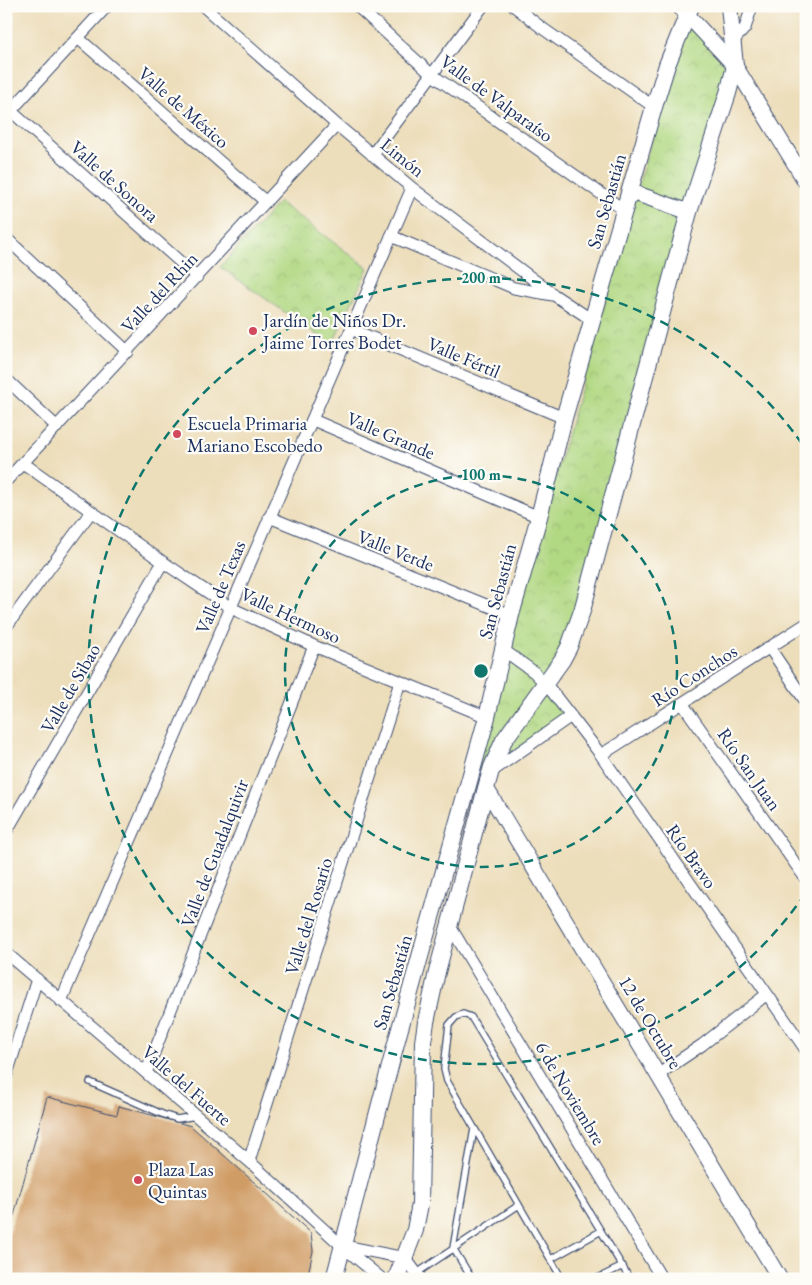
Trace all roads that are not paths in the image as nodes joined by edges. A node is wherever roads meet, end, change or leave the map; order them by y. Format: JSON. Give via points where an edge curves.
{"nodes":[{"id":1,"x":106,"y":6,"type":"edge"},
{"id":2,"x":203,"y":6,"type":"edge"},
{"id":3,"x":357,"y":6,"type":"edge"},
{"id":4,"x":483,"y":6,"type":"edge"},
{"id":5,"x":514,"y":6,"type":"edge"},
{"id":6,"x":729,"y":6,"type":"edge"},
{"id":7,"x":752,"y":6,"type":"edge"},
{"id":8,"x":686,"y":9,"type":"edge"},
{"id":9,"x":78,"y":38,"type":"junction"},
{"id":10,"x":733,"y":41,"type":"junction"},
{"id":11,"x":735,"y":66,"type":"junction"},
{"id":12,"x":431,"y":74,"type":"junction"},
{"id":13,"x":654,"y":106,"type":"junction"},
{"id":14,"x":8,"y":114,"type":"edge"},
{"id":15,"x":337,"y":126,"type":"junction"},
{"id":16,"x":372,"y":155,"type":"junction"},
{"id":17,"x":806,"y":182,"type":"edge"},
{"id":18,"x":412,"y":188,"type":"junction"},
{"id":19,"x":629,"y":191,"type":"junction"},
{"id":20,"x":266,"y":202,"type":"junction"},
{"id":21,"x":624,"y":210,"type":"junction"},
{"id":22,"x":689,"y":212,"type":"junction"},
{"id":23,"x":391,"y":236,"type":"junction"},
{"id":24,"x":6,"y":238,"type":"edge"},
{"id":25,"x":197,"y":277,"type":"junction"},
{"id":26,"x":554,"y":295,"type":"junction"},
{"id":27,"x":592,"y":320,"type":"junction"},
{"id":28,"x":351,"y":329,"type":"junction"},
{"id":29,"x":128,"y":352,"type":"junction"},
{"id":30,"x":6,"y":379,"type":"edge"},
{"id":31,"x":564,"y":418,"type":"junction"},
{"id":32,"x":313,"y":420,"type":"junction"},
{"id":33,"x":57,"y":426,"type":"junction"},
{"id":34,"x":23,"y":463,"type":"junction"},
{"id":35,"x":6,"y":481,"type":"edge"},
{"id":36,"x":91,"y":512,"type":"junction"},
{"id":37,"x":269,"y":517,"type":"junction"},
{"id":38,"x":539,"y":517,"type":"junction"},
{"id":39,"x":163,"y":562,"type":"junction"},
{"id":40,"x":231,"y":608,"type":"junction"},
{"id":41,"x":511,"y":615,"type":"junction"},
{"id":42,"x":806,"y":624,"type":"edge"},
{"id":43,"x":6,"y":627,"type":"edge"},
{"id":44,"x":314,"y":646,"type":"junction"},
{"id":45,"x":768,"y":647,"type":"junction"},
{"id":46,"x":502,"y":649,"type":"junction"},
{"id":47,"x":400,"y":682,"type":"junction"},
{"id":48,"x":546,"y":684,"type":"junction"},
{"id":49,"x":806,"y":702,"type":"edge"},
{"id":50,"x":682,"y":703,"type":"junction"},
{"id":51,"x":571,"y":716,"type":"junction"},
{"id":52,"x":487,"y":717,"type":"junction"},
{"id":53,"x":601,"y":755,"type":"junction"},
{"id":54,"x":488,"y":780,"type":"junction"},
{"id":55,"x":6,"y":832,"type":"edge"},
{"id":56,"x":806,"y":879,"type":"edge"},
{"id":57,"x":450,"y":926,"type":"junction"},
{"id":58,"x":6,"y":953,"type":"edge"},
{"id":59,"x":6,"y":962,"type":"edge"},
{"id":60,"x":20,"y":966,"type":"junction"},
{"id":61,"x":37,"y":979,"type":"junction"},
{"id":62,"x":767,"y":994,"type":"junction"},
{"id":63,"x":61,"y":1001,"type":"junction"},
{"id":64,"x":806,"y":1050,"type":"edge"},
{"id":65,"x":9,"y":1058,"type":"edge"},
{"id":66,"x":146,"y":1073,"type":"junction"},
{"id":67,"x":659,"y":1074,"type":"junction"},
{"id":68,"x":6,"y":1076,"type":"edge"},
{"id":69,"x":90,"y":1082,"type":"dead end"},
{"id":70,"x":196,"y":1116,"type":"junction"},
{"id":71,"x":474,"y":1129,"type":"junction"},
{"id":72,"x":249,"y":1161,"type":"junction"},
{"id":73,"x":519,"y":1205,"type":"junction"},
{"id":74,"x":601,"y":1231,"type":"junction"},
{"id":75,"x":342,"y":1246,"type":"junction"},
{"id":76,"x":453,"y":1248,"type":"junction"},
{"id":77,"x":405,"y":1258,"type":"junction"},
{"id":78,"x":550,"y":1259,"type":"junction"},
{"id":79,"x":623,"y":1266,"type":"junction"},
{"id":80,"x":419,"y":1276,"type":"edge"},
{"id":81,"x":334,"y":1279,"type":"edge"},
{"id":82,"x":382,"y":1279,"type":"edge"},
{"id":83,"x":396,"y":1279,"type":"edge"},
{"id":84,"x":472,"y":1279,"type":"edge"},
{"id":85,"x":562,"y":1279,"type":"edge"},
{"id":86,"x":596,"y":1279,"type":"edge"},
{"id":87,"x":630,"y":1279,"type":"edge"},
{"id":88,"x":662,"y":1279,"type":"edge"},
{"id":89,"x":780,"y":1279,"type":"edge"}],
"edges":[{"from":1,"to":9,"type":"street"},
{"from":2,"to":15,"type":"street","name":"Limón"},
{"from":3,"to":12,"type":"street","name":"Valle de Valparaíso"},
{"from":4,"to":12,"type":"street"},
{"from":5,"to":13,"type":"street"},
{"from":6,"to":10,"type":"main road"},
{"from":7,"to":10,"type":"street","via":[[745,28]]},
{"from":8,"to":11,"type":"street"},
{"from":8,"to":13,"type":"main road","name":"San Sebastián"},
{"from":9,"to":14,"type":"street"},
{"from":9,"to":20,"type":"street","name":"Valle de México"},
{"from":10,"to":11,"type":"main road"},
{"from":11,"to":17,"type":"street"},
{"from":11,"to":22,"type":"main road"},
{"from":12,"to":16,"type":"street"},
{"from":12,"to":21,"type":"street","name":"Valle de Valparaíso"},
{"from":13,"to":19,"type":"main road","name":"San Sebastián"},
{"from":14,"to":25,"type":"street","name":"Valle de Sonora"},
{"from":15,"to":16,"type":"street","name":"Limón"},
{"from":15,"to":20,"type":"street","name":"Valle del Rhin"},
{"from":16,"to":18,"type":"street","name":"Limón"},
{"from":18,"to":23,"type":"street","name":"Valle de Texas"},
{"from":18,"to":26,"type":"street","name":"Limón"},
{"from":19,"to":21,"type":"main road","name":"San Sebastián"},
{"from":19,"to":22,"type":"street"},
{"from":20,"to":25,"type":"street","name":"Valle del Rhin"},
{"from":21,"to":27,"type":"main road","name":"San Sebastián"},
{"from":22,"to":48,"type":"main road","via":[[582,611],[569,647]]},
{"from":23,"to":26,"type":"street","via":[[514,288]]},
{"from":23,"to":28,"type":"street","name":"Valle de Texas"},
{"from":24,"to":29,"type":"street"},
{"from":25,"to":29,"type":"street","name":"Valle del Rhin"},
{"from":26,"to":27,"type":"street","name":"Limón"},
{"from":27,"to":31,"type":"main road","name":"San Sebastián"},
{"from":28,"to":31,"type":"street","name":"Valle Fértil"},
{"from":28,"to":32,"type":"street","name":"Valle de Texas"},
{"from":29,"to":33,"type":"street","name":"Valle del Rhin"},
{"from":30,"to":33,"type":"street"},
{"from":31,"to":38,"type":"main road","name":"San Sebastián"},
{"from":32,"to":37,"type":"street","name":"Valle de Texas"},
{"from":32,"to":38,"type":"street","name":"Valle Grande"},
{"from":33,"to":34,"type":"street","name":"Valle del Rhin"},
{"from":34,"to":35,"type":"street","name":"Valle del Rhin"},
{"from":34,"to":36,"type":"street","name":"Valle Hermoso"},
{"from":36,"to":39,"type":"street","name":"Valle Hermoso"},
{"from":36,"to":43,"type":"street"},
{"from":37,"to":40,"type":"street","name":"Valle de Texas"},
{"from":37,"to":41,"type":"street","name":"Valle Verde"},
{"from":38,"to":41,"type":"main road","name":"San Sebastián"},
{"from":39,"to":40,"type":"street","name":"Valle Hermoso"},
{"from":39,"to":55,"type":"street","name":"Valle de Sibao"},
{"from":40,"to":44,"type":"street","name":"Valle Hermoso"},
{"from":40,"to":63,"type":"street","name":"Valle de Texas"},
{"from":41,"to":46,"type":"main road","name":"San Sebastián"},
{"from":42,"to":45,"type":"street","name":"Río Conchos"},
{"from":44,"to":47,"type":"street","name":"Valle Hermoso"},
{"from":44,"to":66,"type":"street","name":"Valle de Guadalquivir"},
{"from":45,"to":49,"type":"street"},
{"from":45,"to":50,"type":"street","name":"Río Conchos"},
{"from":46,"to":48,"type":"street","name":"Río Bravo"},
{"from":46,"to":52,"type":"main road","name":"San Sebastián"},
{"from":47,"to":52,"type":"street","name":"Valle Hermoso"},
{"from":47,"to":72,"type":"street","name":"Valle del Rosario"},
{"from":48,"to":51,"type":"street","name":"Río Bravo"},
{"from":48,"to":54,"type":"main road","via":[[504,740]]},
{"from":50,"to":53,"type":"street","name":"Río Conchos"},
{"from":50,"to":56,"type":"street","name":"Río San Juan"},
{"from":51,"to":53,"type":"street","name":"Río Bravo"},
{"from":51,"to":54,"type":"street"},
{"from":52,"to":75,"type":"main road","name":"San Sebastián"},
{"from":53,"to":62,"type":"street","name":"Río Bravo"},
{"from":54,"to":57,"type":"main road"},
{"from":54,"to":67,"type":"street","name":"12 de Octubre"},
{"from":57,"to":77,"type":"main road","via":[[436,972],[423,1042],[420,1204]]},
{"from":57,"to":88,"type":"street","name":"6 de Noviembre"},
{"from":58,"to":60,"type":"street","name":"Valle del Fuerte"},
{"from":59,"to":60,"type":"street"},
{"from":60,"to":61,"type":"street","name":"Valle del Fuerte"},
{"from":61,"to":63,"type":"street","name":"Valle del Fuerte"},
{"from":61,"to":65,"type":"street"},
{"from":62,"to":64,"type":"street","name":"Río Bravo"},
{"from":62,"to":67,"type":"street"},
{"from":63,"to":66,"type":"street","name":"Valle del Fuerte"},
{"from":65,"to":68,"type":"street"},
{"from":66,"to":70,"type":"street","name":"Valle del Fuerte"},
{"from":67,"to":89,"type":"street","name":"12 de Octubre"},
{"from":69,"to":70,"type":"lane","via":[[177,1119]]},
{"from":70,"to":72,"type":"street","name":"Valle del Fuerte"},
{"from":71,"to":73,"type":"lane"},
{"from":71,"to":74,"type":"lane","via":[[446,1081],[444,1069],[449,1025],[463,1014],[471,1017]]},
{"from":71,"to":76,"type":"lane"},
{"from":72,"to":75,"type":"street","name":"Valle del Fuerte"},
{"from":73,"to":76,"type":"lane"},
{"from":73,"to":78,"type":"lane"},
{"from":74,"to":78,"type":"lane"},
{"from":74,"to":79,"type":"lane"},
{"from":75,"to":77,"type":"street"},
{"from":75,"to":81,"type":"main road","name":"San Sebastián"},
{"from":75,"to":82,"type":"street","name":"Valle del Fuerte"},
{"from":76,"to":80,"type":"lane"},
{"from":76,"to":84,"type":"lane"},
{"from":77,"to":80,"type":"street"},
{"from":77,"to":83,"type":"main road"},
{"from":78,"to":85,"type":"lane"},
{"from":79,"to":86,"type":"lane"},
{"from":79,"to":87,"type":"lane"}]}
